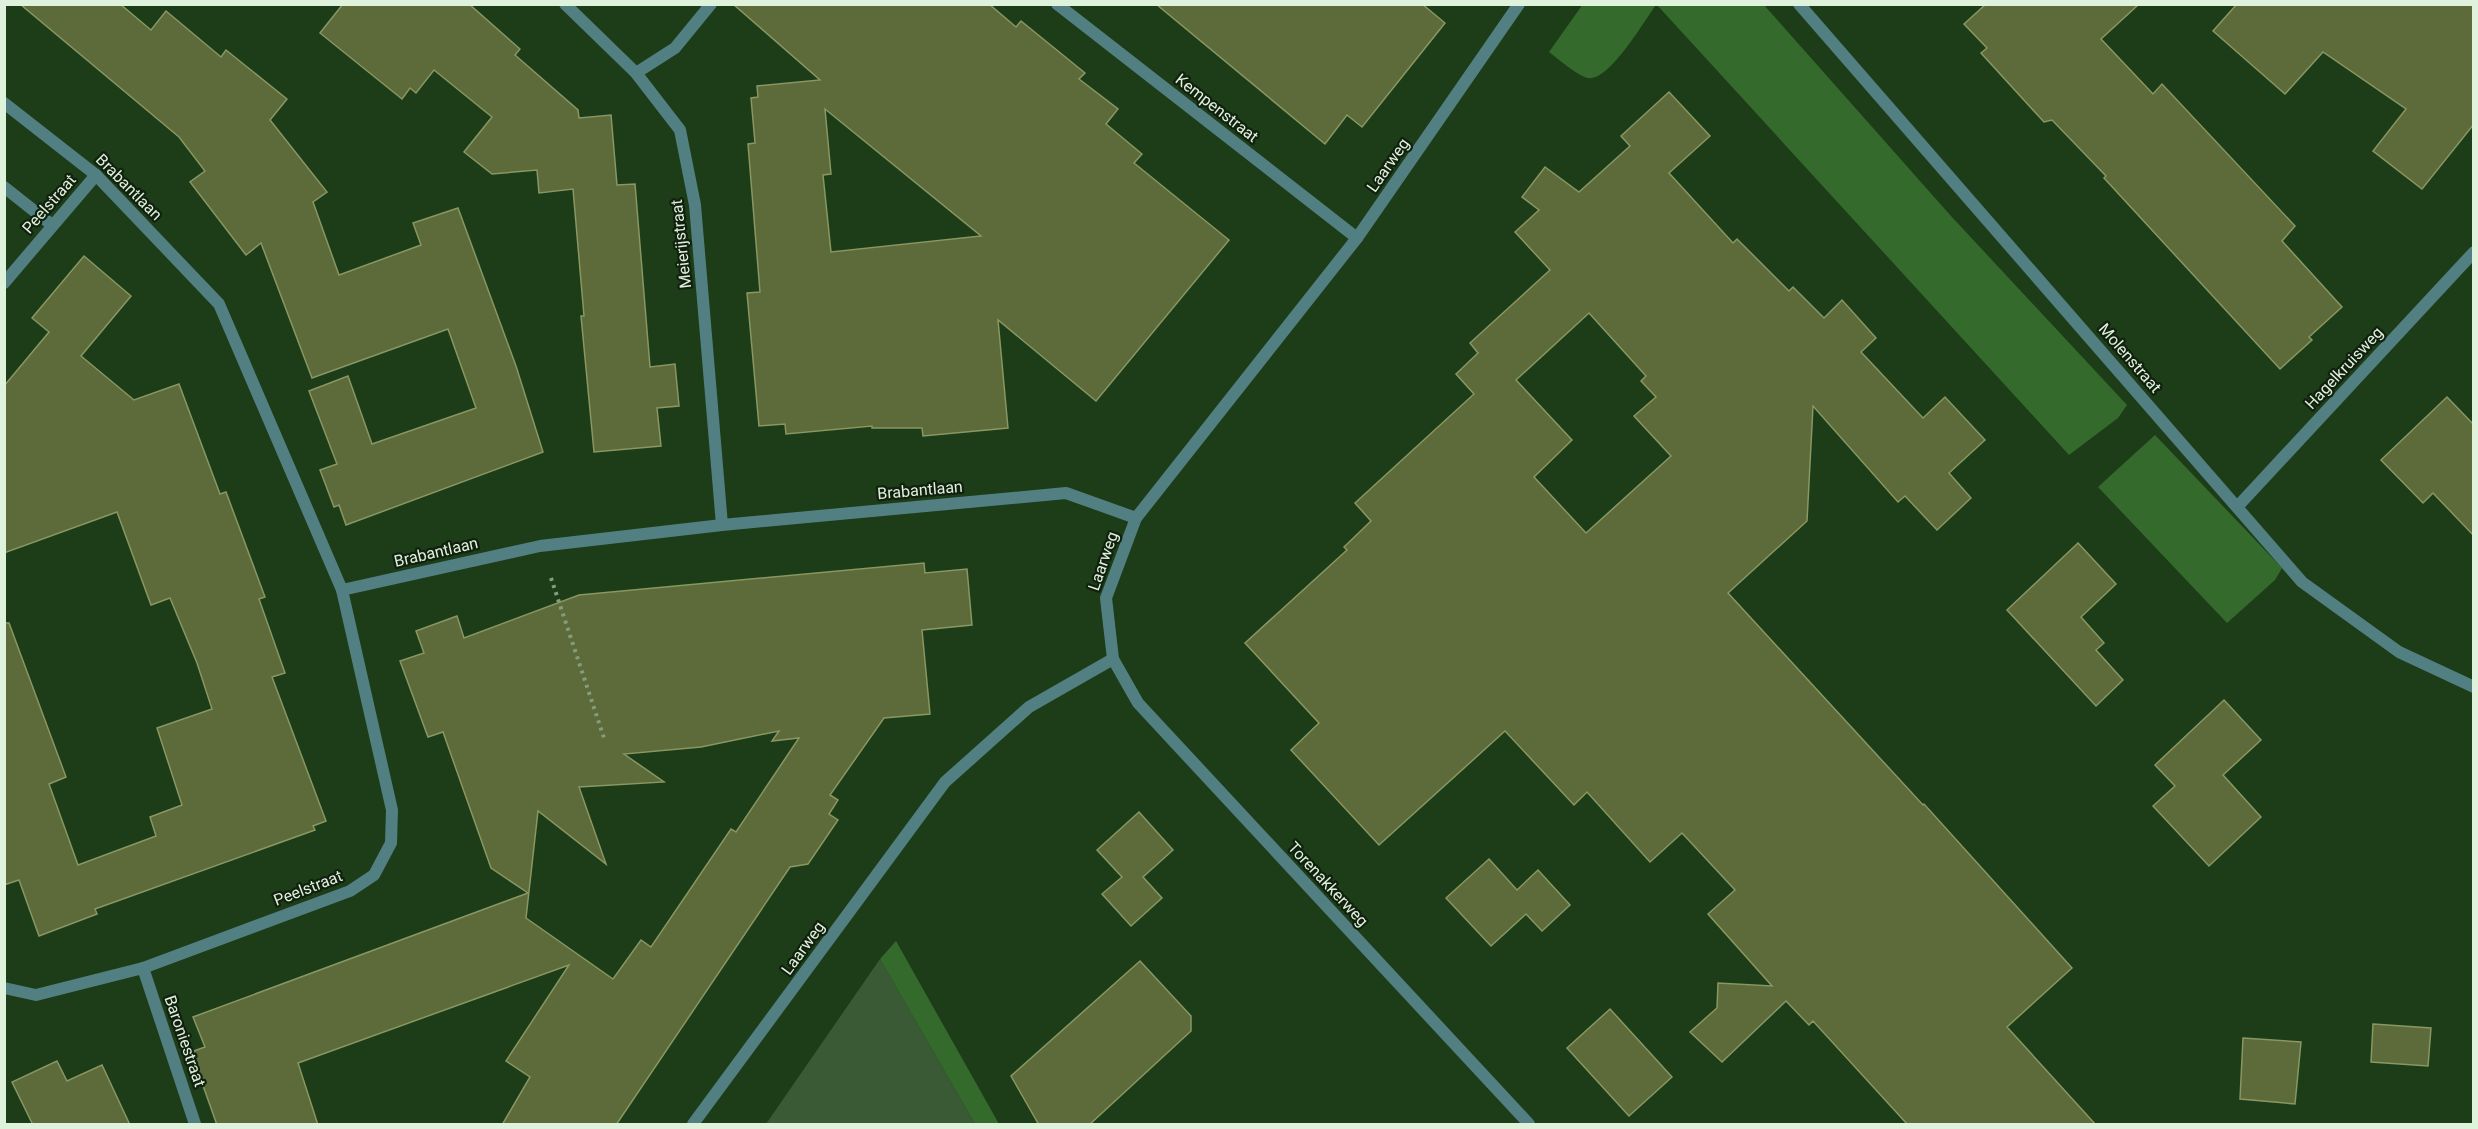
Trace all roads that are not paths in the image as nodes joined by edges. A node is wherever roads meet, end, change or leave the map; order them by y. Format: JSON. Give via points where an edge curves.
{"nodes":[{"id":1,"x":565,"y":4,"type":"edge"},
{"id":2,"x":711,"y":4,"type":"edge"},
{"id":3,"x":1057,"y":4,"type":"edge"},
{"id":4,"x":1519,"y":4,"type":"edge"},
{"id":5,"x":1799,"y":4,"type":"edge"},
{"id":6,"x":636,"y":73,"type":"junction"},
{"id":7,"x":4,"y":104,"type":"edge"},
{"id":8,"x":96,"y":175,"type":"junction"},
{"id":9,"x":4,"y":187,"type":"edge"},
{"id":10,"x":52,"y":225,"type":"junction"},
{"id":11,"x":1357,"y":238,"type":"junction"},
{"id":12,"x":2474,"y":252,"type":"edge"},
{"id":13,"x":4,"y":283,"type":"edge"},
{"id":14,"x":2238,"y":506,"type":"junction"},
{"id":15,"x":1136,"y":518,"type":"junction"},
{"id":16,"x":722,"y":525,"type":"junction"},
{"id":17,"x":342,"y":590,"type":"junction"},
{"id":18,"x":1113,"y":659,"type":"junction"},
{"id":19,"x":2474,"y":687,"type":"edge"},
{"id":20,"x":143,"y":968,"type":"junction"},
{"id":21,"x":4,"y":988,"type":"edge"},
{"id":22,"x":195,"y":1125,"type":"edge"},
{"id":23,"x":693,"y":1125,"type":"edge"},
{"id":24,"x":1529,"y":1125,"type":"edge"}],
"edges":[{"from":1,"to":6,"type":"street","name":"Meierijstraat"},
{"from":2,"to":6,"type":"street","via":[[675,48]]},
{"from":3,"to":11,"type":"street","name":"Kempenstraat"},
{"from":4,"to":11,"type":"street","name":"Laarweg"},
{"from":5,"to":14,"type":"street","name":"Molenstraat"},
{"from":6,"to":16,"type":"street","name":"Meierijstraat","via":[[680,130],[695,205]]},
{"from":7,"to":8,"type":"street","name":"Brabantlaan"},
{"from":8,"to":10,"type":"street","name":"Peelstraat"},
{"from":8,"to":17,"type":"street","name":"Brabantlaan","via":[[219,304]]},
{"from":9,"to":10,"type":"street"},
{"from":10,"to":13,"type":"street","name":"Peelstraat"},
{"from":11,"to":15,"type":"street","name":"Laarweg"},
{"from":12,"to":14,"type":"street","name":"Hagelkruisweg"},
{"from":14,"to":19,"type":"street","name":"Molenstraat","via":[[2302,582],[2399,652]]},
{"from":15,"to":16,"type":"street","name":"Brabantlaan","via":[[1066,493]]},
{"from":15,"to":18,"type":"street","name":"Laarweg","via":[[1106,598]]},
{"from":16,"to":17,"type":"street","name":"Brabantlaan","via":[[540,546]]},
{"from":17,"to":20,"type":"street","name":"Peelstraat","via":[[392,810],[391,843],[374,875],[350,891]]},
{"from":18,"to":23,"type":"street","name":"Laarweg","via":[[1029,707],[945,782]]},
{"from":18,"to":24,"type":"street","name":"Torenakkerweg","via":[[1138,703]]},
{"from":20,"to":21,"type":"street","name":"Peelstraat","via":[[36,995]]},
{"from":20,"to":22,"type":"street","name":"Baroniestraat"}]}
